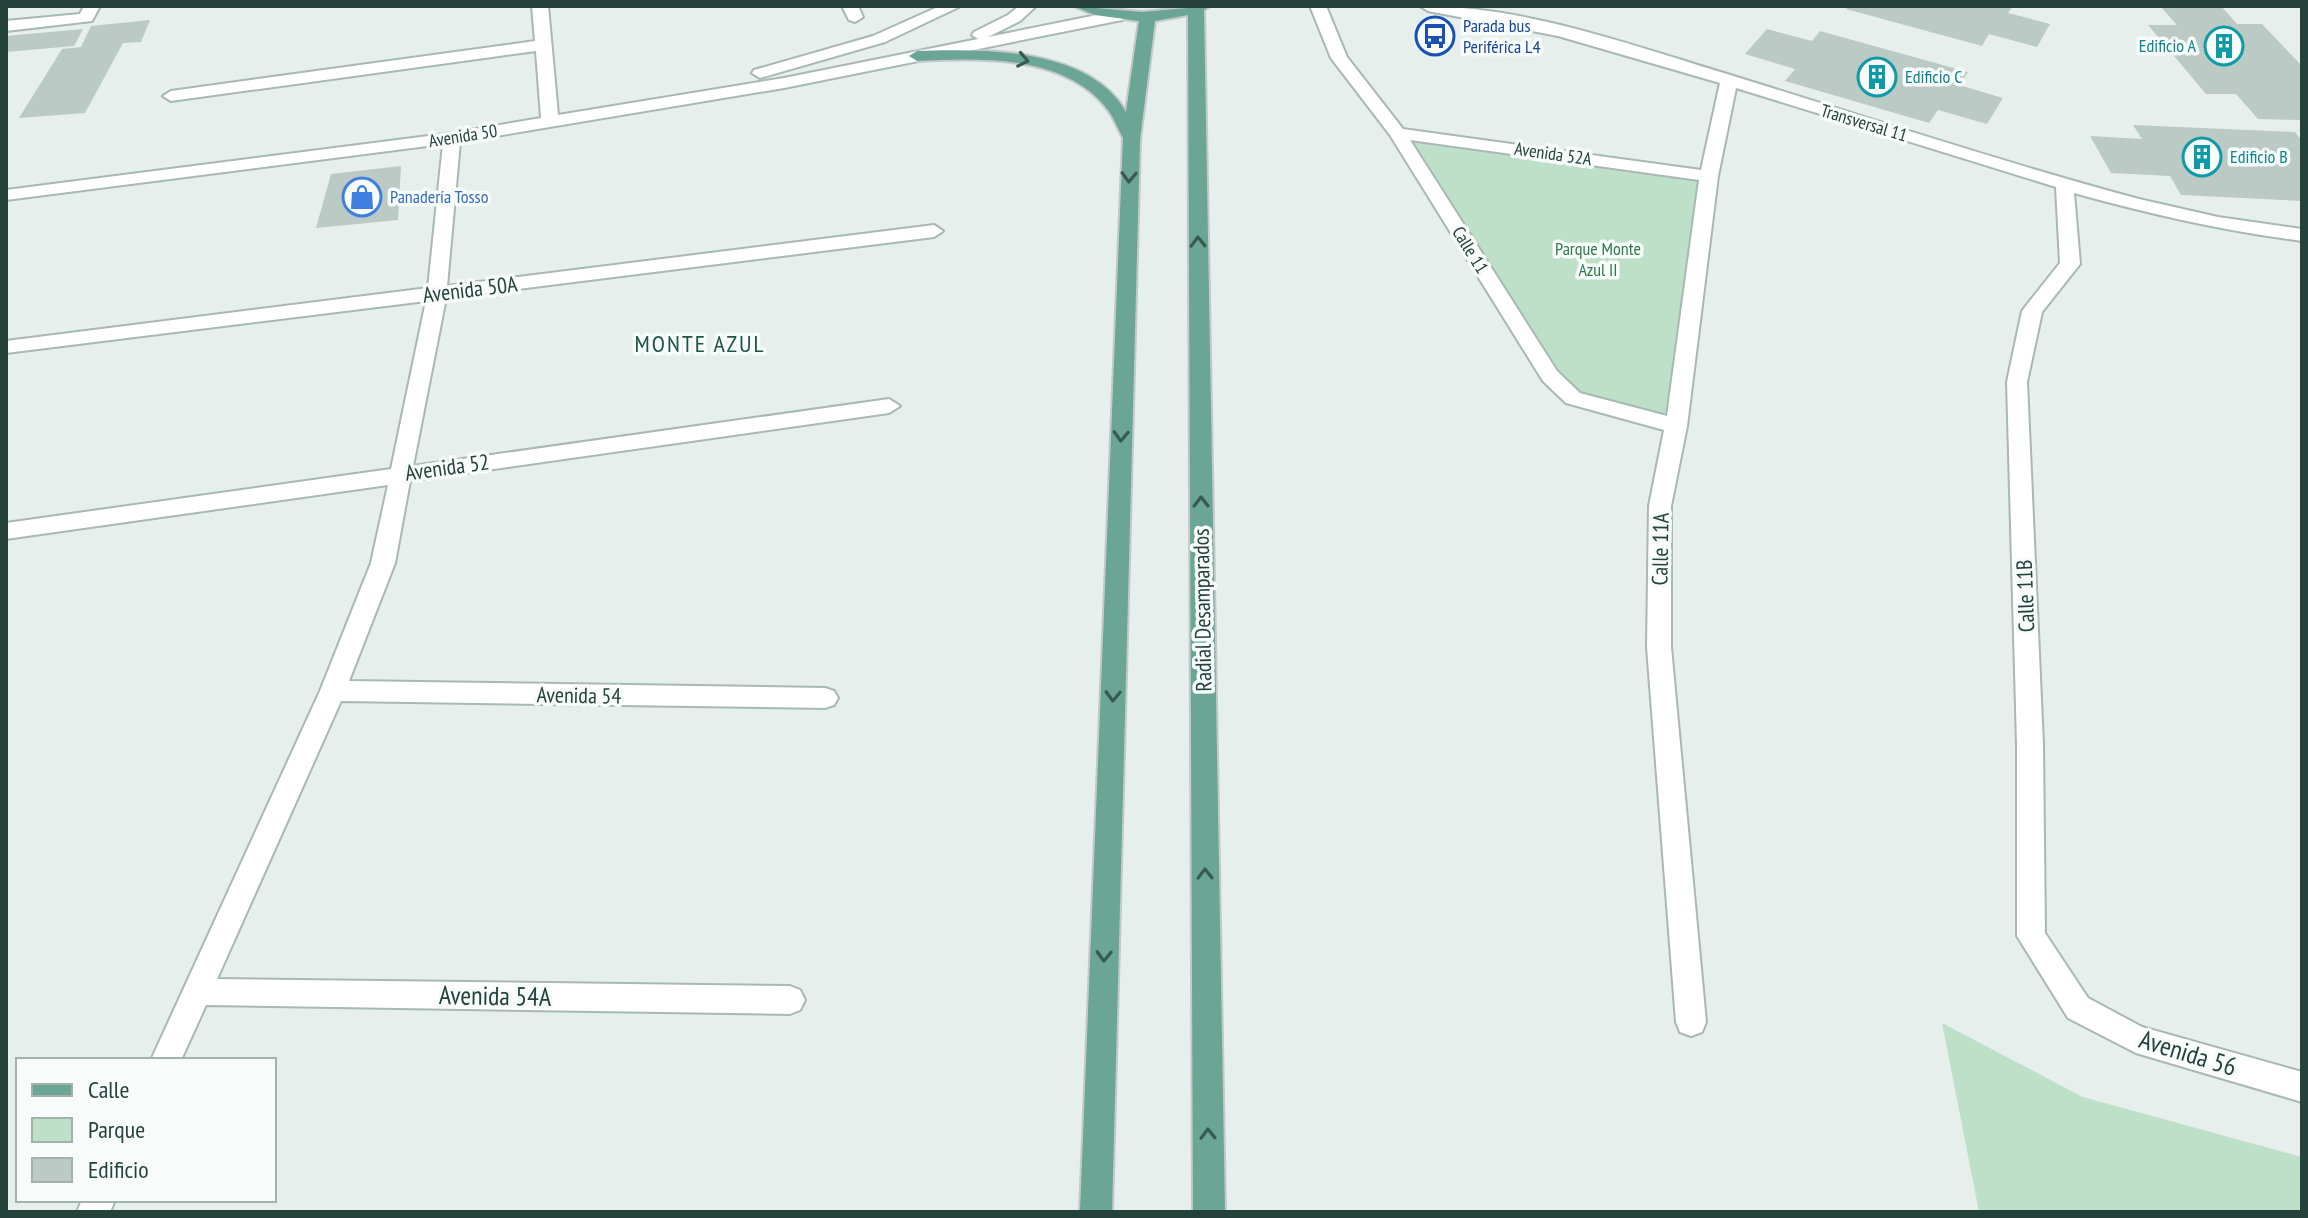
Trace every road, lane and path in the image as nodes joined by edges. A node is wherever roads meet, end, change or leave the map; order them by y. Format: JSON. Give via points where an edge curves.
{"nodes":[{"id":1,"x":92,"y":6,"type":"edge"},
{"id":2,"x":540,"y":6,"type":"edge"},
{"id":3,"x":953,"y":6,"type":"edge"},
{"id":4,"x":1028,"y":6,"type":"edge"},
{"id":5,"x":1081,"y":6,"type":"edge"},
{"id":6,"x":1318,"y":6,"type":"edge"},
{"id":7,"x":1428,"y":6,"type":"edge"},
{"id":8,"x":1199,"y":7,"type":"edge"},
{"id":9,"x":1122,"y":15,"type":"junction"},
{"id":10,"x":1148,"y":16,"type":"junction"},
{"id":11,"x":6,"y":26,"type":"edge"},
{"id":12,"x":543,"y":45,"type":"junction"},
{"id":13,"x":917,"y":56,"type":"junction"},
{"id":14,"x":1729,"y":80,"type":"junction"},
{"id":15,"x":171,"y":96,"type":"dead end"},
{"id":16,"x":638,"y":107,"type":"junction"},
{"id":17,"x":550,"y":122,"type":"junction"},
{"id":18,"x":1397,"y":133,"type":"junction"},
{"id":19,"x":452,"y":138,"type":"junction"},
{"id":20,"x":1131,"y":139,"type":"junction"},
{"id":21,"x":1709,"y":176,"type":"junction"},
{"id":22,"x":2065,"y":186,"type":"junction"},
{"id":23,"x":6,"y":195,"type":"edge"},
{"id":24,"x":934,"y":231,"type":"dead end"},
{"id":25,"x":2302,"y":235,"type":"edge"},
{"id":26,"x":437,"y":293,"type":"junction"},
{"id":27,"x":6,"y":347,"type":"edge"},
{"id":28,"x":889,"y":406,"type":"dead end"},
{"id":29,"x":1676,"y":426,"type":"junction"},
{"id":30,"x":401,"y":473,"type":"junction"},
{"id":31,"x":6,"y":531,"type":"edge"},
{"id":32,"x":333,"y":691,"type":"junction"},
{"id":33,"x":825,"y":698,"type":"dead end"},
{"id":34,"x":199,"y":992,"type":"junction"},
{"id":35,"x":790,"y":1000,"type":"dead end"},
{"id":36,"x":2078,"y":1008,"type":"joint"},
{"id":37,"x":1691,"y":1022,"type":"dead end"},
{"id":38,"x":167,"y":1058,"type":"edge"},
{"id":39,"x":2302,"y":1087,"type":"edge"},
{"id":40,"x":1096,"y":1212,"type":"edge"},
{"id":41,"x":1209,"y":1212,"type":"edge"}],
"edges":[{"from":1,"to":11,"type":"street","via":[[86,18]]},
{"from":2,"to":12,"type":"street"},
{"from":3,"to":16,"type":"street","via":[[879,39]]},
{"from":4,"to":13,"type":"street","name":"Avenida 50","via":[[987,32]]},
{"from":5,"to":9,"type":"main road"},
{"from":6,"to":18,"type":"street","name":"Calle 11","via":[[1339,58]]},
{"from":7,"to":14,"type":"street","name":"Transversal 11","via":[[1532,23]]},
{"from":8,"to":10,"type":"main road"},
{"from":41,"to":8,"type":"main road","name":"Radial Desamparados","one_way":true},
{"from":9,"to":10,"type":"main road"},
{"from":9,"to":13,"type":"street","name":"Avenida 50"},
{"from":10,"to":20,"type":"main road"},
{"from":12,"to":15,"type":"street"},
{"from":12,"to":17,"type":"street"},
{"from":13,"to":16,"type":"street","name":"Avenida 50"},
{"from":13,"to":20,"type":"main road","one_way":true,"via":[[1003,56],[1077,77],[1104,94],[1123,115]]},
{"from":14,"to":21,"type":"street","name":"Calle 11A"},
{"from":14,"to":22,"type":"street","name":"Transversal 11"},
{"from":16,"to":17,"type":"street","name":"Avenida 50"},
{"from":17,"to":19,"type":"street","name":"Avenida 50"},
{"from":18,"to":21,"type":"street","name":"Avenida 52A"},
{"from":18,"to":29,"type":"street","name":"Calle 11","via":[[1550,376],[1573,398]]},
{"from":19,"to":23,"type":"street","name":"Avenida 50"},
{"from":19,"to":26,"type":"street"},
{"from":20,"to":40,"type":"main road","one_way":true},
{"from":21,"to":29,"type":"street","name":"Calle 11A"},
{"from":22,"to":25,"type":"street","name":"Transversal 11","via":[[2245,229]]},
{"from":22,"to":36,"type":"street","name":"Calle 11B","via":[[2070,264],[2032,311],[2017,382],[2031,936]]},
{"from":24,"to":26,"type":"street","name":"Avenida 50A"},
{"from":26,"to":27,"type":"street","name":"Avenida 50A"},
{"from":26,"to":30,"type":"street"},
{"from":28,"to":30,"type":"street","name":"Avenida 52"},
{"from":29,"to":37,"type":"street","name":"Calle 11A","via":[[1660,506],[1659,647]]},
{"from":30,"to":31,"type":"street","name":"Avenida 52"},
{"from":30,"to":32,"type":"street","via":[[383,563]]},
{"from":32,"to":33,"type":"street","name":"Avenida 54"},
{"from":32,"to":34,"type":"street"},
{"from":34,"to":35,"type":"street","name":"Avenida 54A"},
{"from":34,"to":38,"type":"street"},
{"from":36,"to":39,"type":"street","name":"Avenida 56","via":[[2136,1039]]}]}
